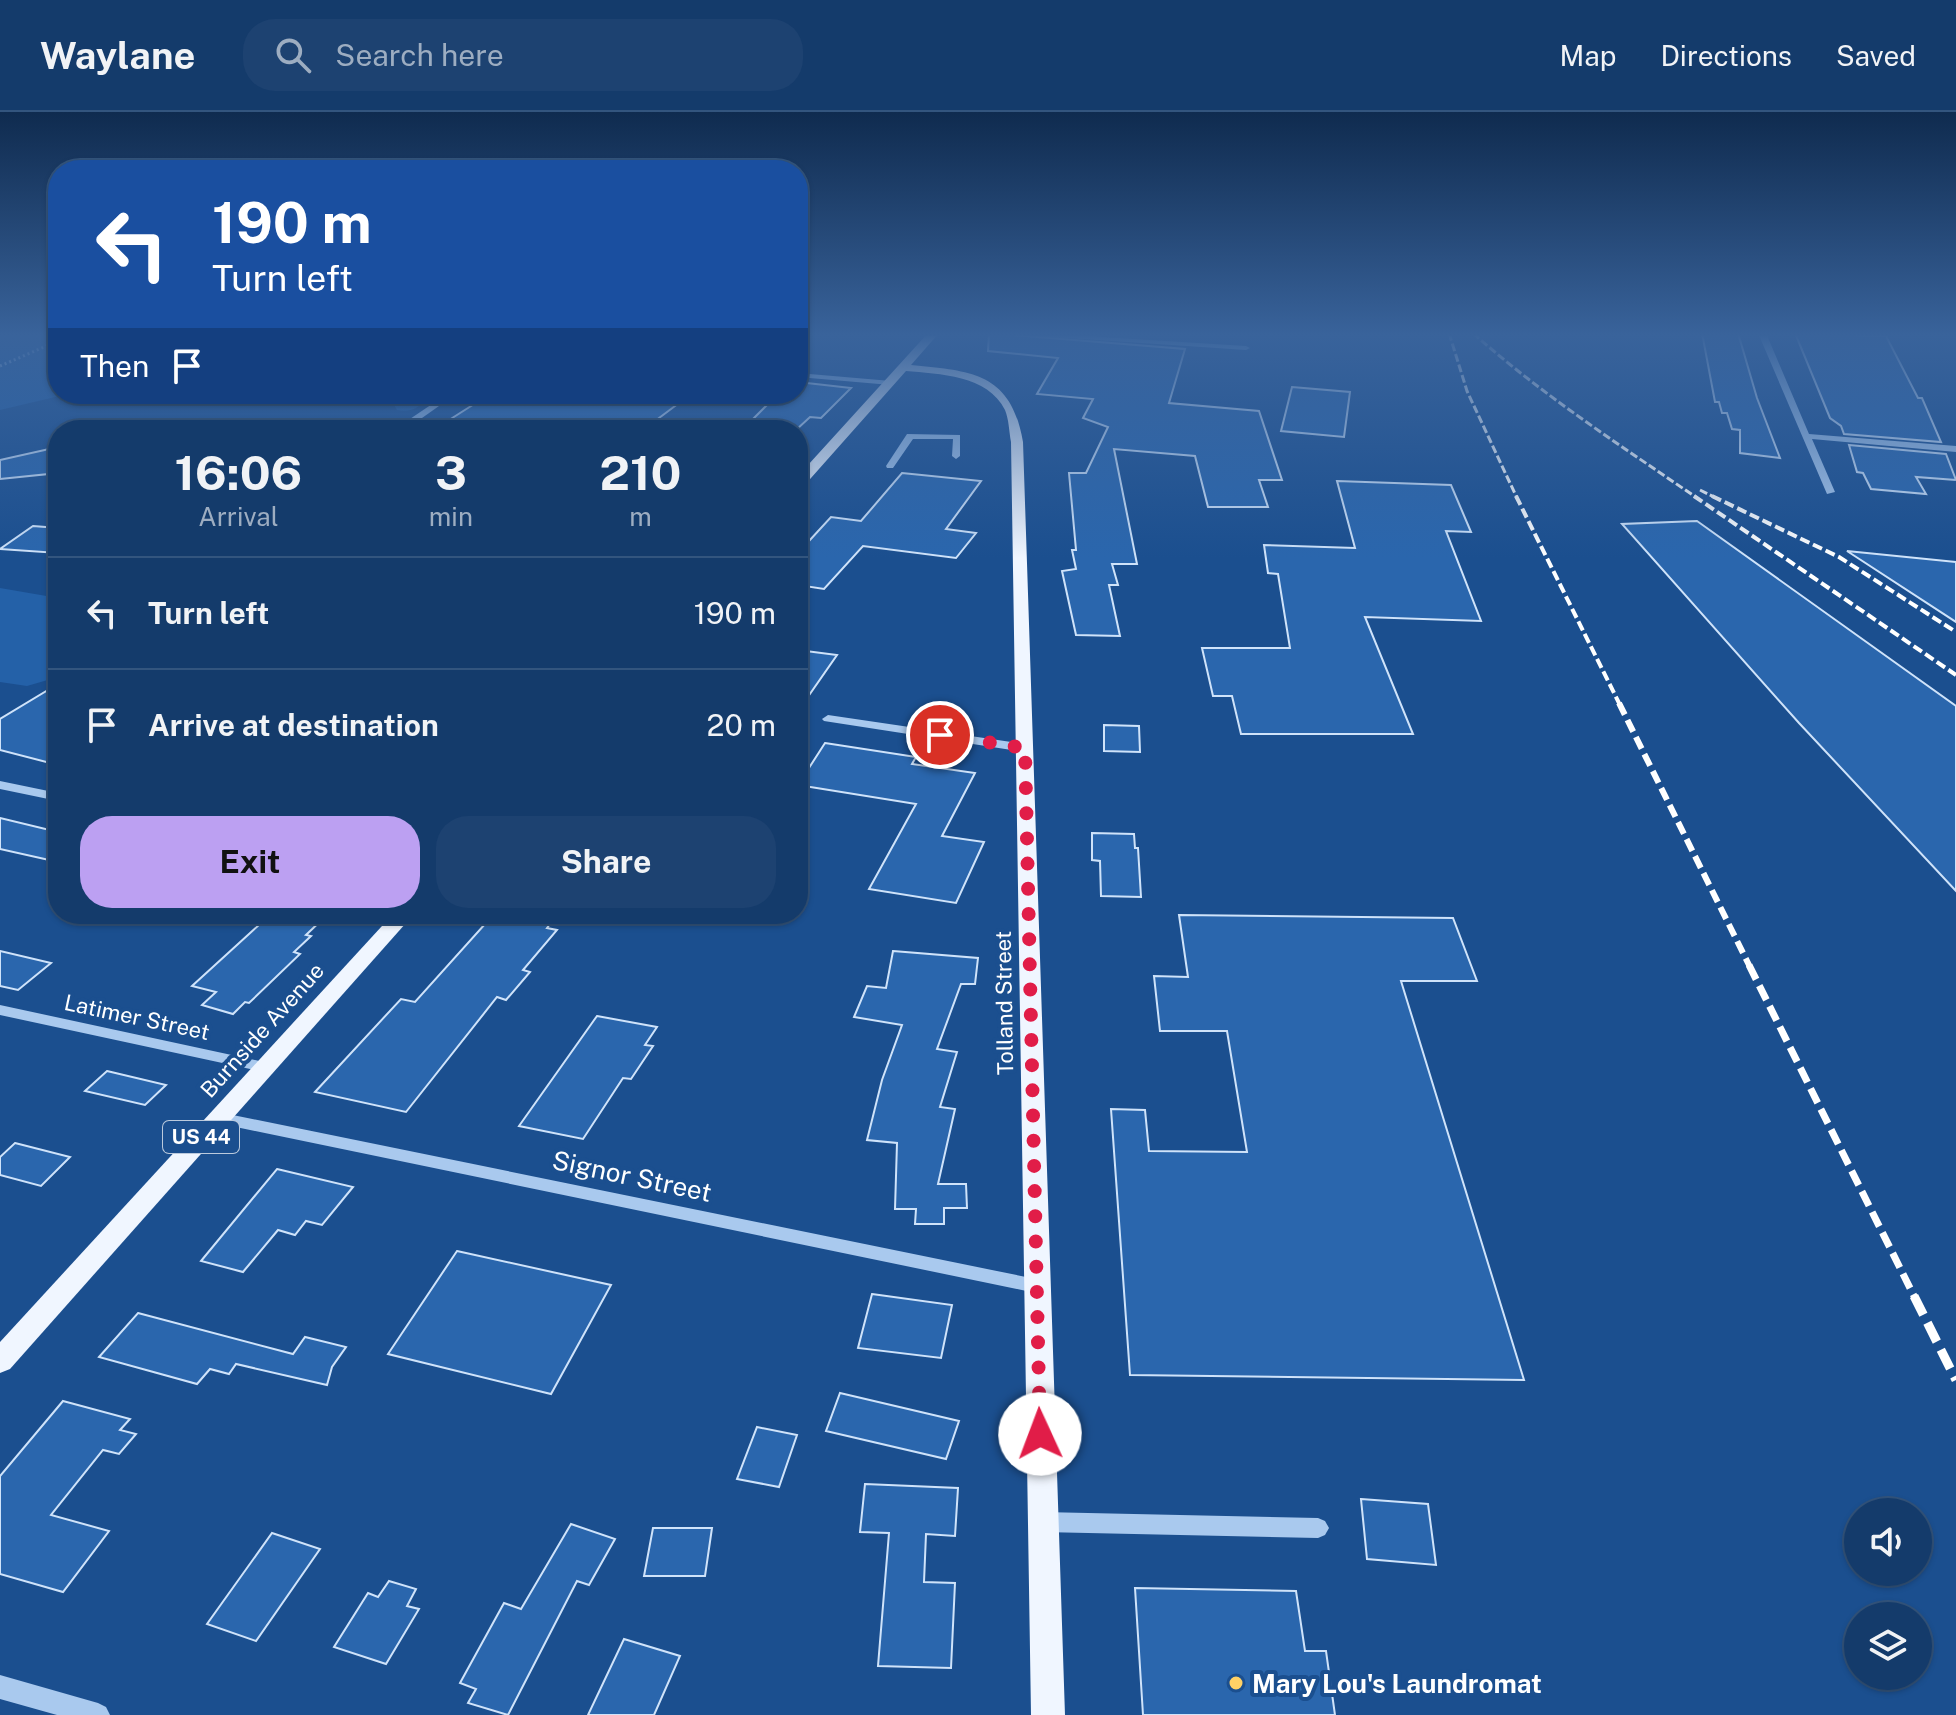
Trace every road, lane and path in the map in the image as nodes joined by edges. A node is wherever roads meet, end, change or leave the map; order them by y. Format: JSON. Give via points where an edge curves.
{"nodes":[{"id":1,"x":432,"y":408,"type":"edge"},
{"id":2,"x":866,"y":408,"type":"edge"},
{"id":3,"x":1009,"y":408,"type":"edge"},
{"id":4,"x":1794,"y":408,"type":"edge"},
{"id":5,"x":414,"y":420,"type":"edge"},
{"id":6,"x":1806,"y":436,"type":"junction"},
{"id":7,"x":1956,"y":449,"type":"edge"},
{"id":8,"x":956,"y":456,"type":"dead end"},
{"id":9,"x":890,"y":466,"type":"dead end"},
{"id":10,"x":808,"y":467,"type":"edge"},
{"id":11,"x":1830,"y":492,"type":"dead end"},
{"id":12,"x":828,"y":719,"type":"dead end"},
{"id":13,"x":1025,"y":748,"type":"junction"},
{"id":14,"x":0,"y":785,"type":"edge"},
{"id":15,"x":48,"y":795,"type":"edge"},
{"id":16,"x":395,"y":924,"type":"edge"},
{"id":17,"x":0,"y":1010,"type":"edge"},
{"id":18,"x":264,"y":1067,"type":"junction"},
{"id":19,"x":218,"y":1118,"type":"junction"},
{"id":20,"x":1036,"y":1286,"type":"junction"},
{"id":21,"x":0,"y":1361,"type":"edge"},
{"id":22,"x":1042,"y":1522,"type":"junction"},
{"id":23,"x":1318,"y":1528,"type":"dead end"},
{"id":24,"x":0,"y":1687,"type":"edge"},
{"id":25,"x":98,"y":1715,"type":"edge"},
{"id":26,"x":1048,"y":1715,"type":"edge"}],
"edges":[{"from":1,"to":5,"type":"street"},
{"from":2,"to":10,"type":"main road"},
{"from":3,"to":13,"type":"main road","name":"Tolland Street","via":[[1017,442]]},
{"from":4,"to":6,"type":"street"},
{"from":6,"to":7,"type":"street"},
{"from":6,"to":11,"type":"street"},
{"from":8,"to":9,"type":"street","via":[[957,437],[910,436]]},
{"from":12,"to":13,"type":"street"},
{"from":13,"to":20,"type":"main road","name":"Tolland Street"},
{"from":14,"to":15,"type":"street"},
{"from":16,"to":18,"type":"main road","name":"Burnside Avenue","number":"US 44"},
{"from":17,"to":18,"type":"street","name":"Latimer Street"},
{"from":18,"to":19,"type":"main road","name":"Burnside Avenue","number":"US 44"},
{"from":19,"to":20,"type":"street","name":"Signor Street"},
{"from":19,"to":21,"type":"main road","name":"Burnside Avenue","number":"US 44"},
{"from":20,"to":22,"type":"main road","name":"Tolland Street"},
{"from":22,"to":23,"type":"street"},
{"from":22,"to":26,"type":"main road","name":"Tolland Street"},
{"from":24,"to":25,"type":"street"}]}
